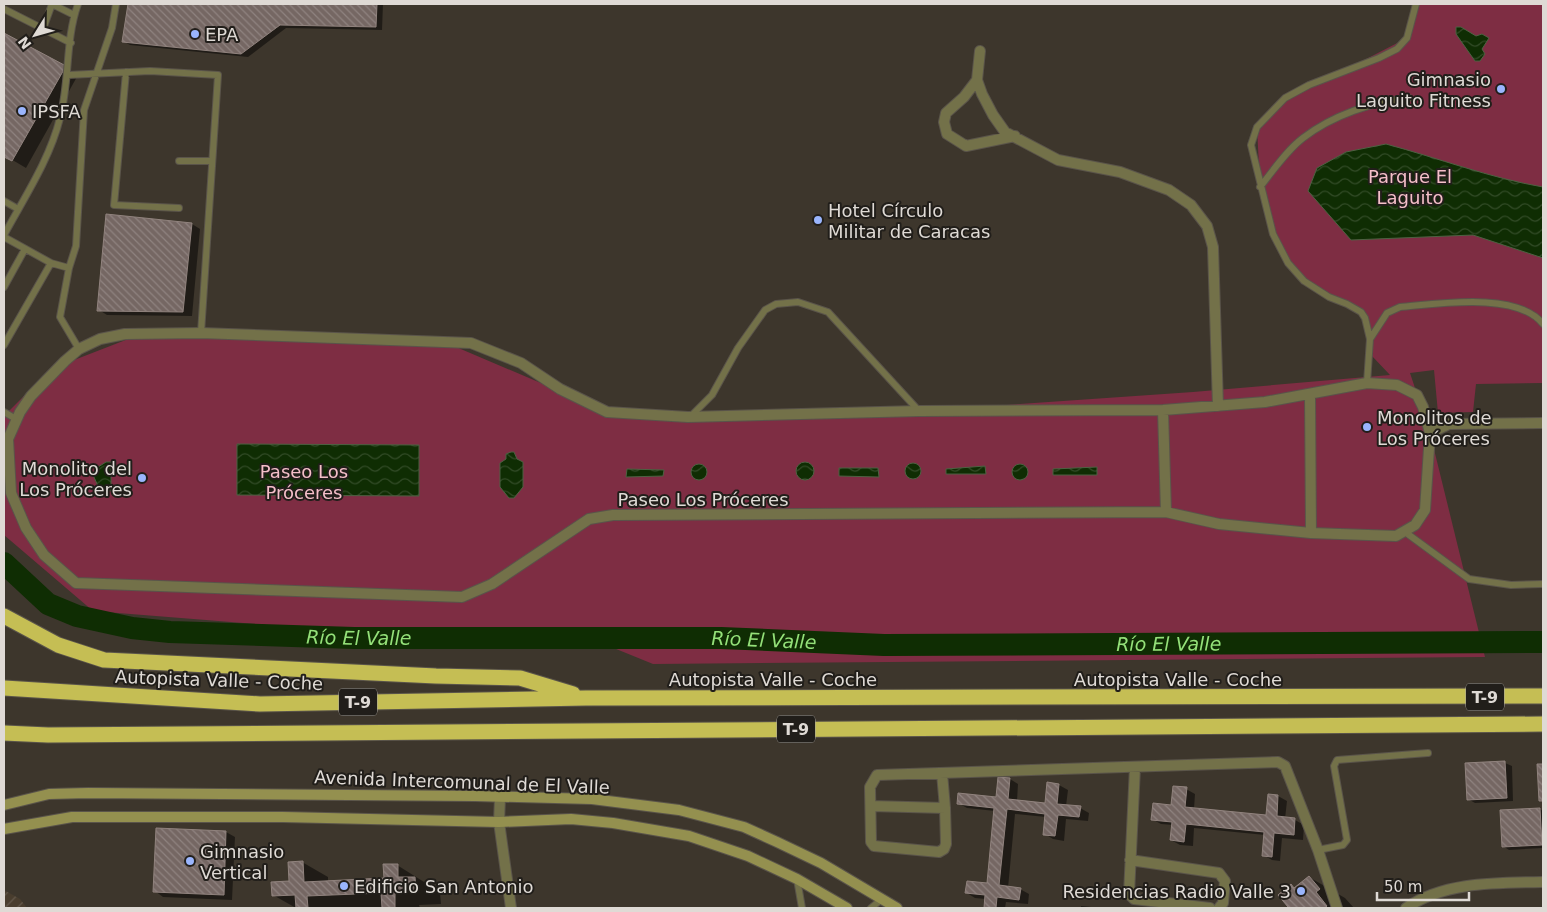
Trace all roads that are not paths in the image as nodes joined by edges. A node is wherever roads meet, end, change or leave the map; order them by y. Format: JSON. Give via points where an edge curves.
{"nodes":[{"id":1,"x":52,"y":4,"type":"edge"},
{"id":2,"x":78,"y":4,"type":"edge"},
{"id":3,"x":116,"y":4,"type":"edge"},
{"id":4,"x":1416,"y":4,"type":"edge"},
{"id":5,"x":4,"y":9,"type":"edge"},
{"id":6,"x":74,"y":15,"type":"junction"},
{"id":7,"x":43,"y":29,"type":"junction"},
{"id":8,"x":71,"y":43,"type":"junction"},
{"id":9,"x":980,"y":51,"type":"dead end"},
{"id":10,"x":126,"y":72,"type":"junction"},
{"id":11,"x":95,"y":73,"type":"junction"},
{"id":12,"x":68,"y":75,"type":"junction"},
{"id":13,"x":977,"y":80,"type":"junction"},
{"id":14,"x":1409,"y":98,"type":"dead end"},
{"id":15,"x":1015,"y":136,"type":"junction"},
{"id":16,"x":179,"y":161,"type":"dead end"},
{"id":17,"x":212,"y":161,"type":"junction"},
{"id":18,"x":1260,"y":187,"type":"junction"},
{"id":19,"x":4,"y":201,"type":"edge"},
{"id":20,"x":179,"y":208,"type":"dead end"},
{"id":21,"x":18,"y":209,"type":"junction"},
{"id":22,"x":4,"y":236,"type":"edge"},
{"id":23,"x":26,"y":249,"type":"junction"},
{"id":24,"x":51,"y":263,"type":"junction"},
{"id":25,"x":69,"y":268,"type":"junction"},
{"id":26,"x":4,"y":287,"type":"edge"},
{"id":27,"x":1543,"y":324,"type":"edge"},
{"id":28,"x":200,"y":333,"type":"junction"},
{"id":29,"x":1370,"y":339,"type":"junction"},
{"id":30,"x":4,"y":343,"type":"edge"},
{"id":31,"x":79,"y":349,"type":"junction"},
{"id":32,"x":1367,"y":383,"type":"junction"},
{"id":33,"x":1310,"y":395,"type":"junction"},
{"id":34,"x":1218,"y":406,"type":"junction"},
{"id":35,"x":1163,"y":410,"type":"junction"},
{"id":36,"x":919,"y":411,"type":"junction"},
{"id":37,"x":4,"y":412,"type":"edge"},
{"id":38,"x":690,"y":417,"type":"junction"},
{"id":39,"x":16,"y":419,"type":"junction"},
{"id":40,"x":1543,"y":423,"type":"edge"},
{"id":41,"x":1430,"y":433,"type":"junction"},
{"id":42,"x":6,"y":439,"type":"edge"},
{"id":43,"x":8,"y":493,"type":"edge"},
{"id":44,"x":1166,"y":512,"type":"junction"},
{"id":45,"x":1405,"y":532,"type":"junction"},
{"id":46,"x":1310,"y":533,"type":"junction"},
{"id":47,"x":1543,"y":584,"type":"edge"},
{"id":48,"x":4,"y":616,"type":"edge"},
{"id":49,"x":4,"y":688,"type":"edge"},
{"id":50,"x":1543,"y":696,"type":"edge"},
{"id":51,"x":586,"y":698,"type":"junction"},
{"id":52,"x":1543,"y":724,"type":"edge"},
{"id":53,"x":4,"y":734,"type":"edge"},
{"id":54,"x":48,"y":735,"type":"junction"},
{"id":55,"x":4,"y":741,"type":"edge"},
{"id":56,"x":1428,"y":753,"type":"dead end"},
{"id":57,"x":1135,"y":767,"type":"junction"},
{"id":58,"x":942,"y":773,"type":"junction"},
{"id":59,"x":500,"y":798,"type":"junction"},
{"id":60,"x":4,"y":804,"type":"edge"},
{"id":61,"x":871,"y":806,"type":"junction"},
{"id":62,"x":945,"y":808,"type":"junction"},
{"id":63,"x":500,"y":822,"type":"junction"},
{"id":64,"x":4,"y":829,"type":"edge"},
{"id":65,"x":1318,"y":850,"type":"junction"},
{"id":66,"x":1130,"y":860,"type":"junction"},
{"id":67,"x":797,"y":879,"type":"junction"},
{"id":68,"x":1543,"y":882,"type":"edge"},
{"id":69,"x":882,"y":899,"type":"junction"},
{"id":70,"x":511,"y":908,"type":"edge"},
{"id":71,"x":802,"y":908,"type":"edge"},
{"id":72,"x":847,"y":908,"type":"edge"},
{"id":73,"x":871,"y":908,"type":"edge"},
{"id":74,"x":897,"y":908,"type":"edge"},
{"id":75,"x":1210,"y":908,"type":"edge"},
{"id":76,"x":1219,"y":908,"type":"edge"},
{"id":77,"x":1337,"y":908,"type":"edge"},
{"id":78,"x":1406,"y":908,"type":"edge"}],
"edges":[{"from":1,"to":6,"type":"lane"},
{"from":1,"to":7,"type":"lane"},
{"from":2,"to":6,"type":"lane"},
{"from":3,"to":11,"type":"lane","via":[[112,28]]},
{"from":4,"to":18,"type":"lane","via":[[1408,38],[1397,49],[1309,85],[1285,98],[1268,113],[1257,126],[1251,145]]},
{"from":5,"to":7,"type":"lane"},
{"from":6,"to":8,"type":"lane"},
{"from":7,"to":8,"type":"lane"},
{"from":8,"to":12,"type":"lane"},
{"from":9,"to":13,"type":"street"},
{"from":10,"to":11,"type":"lane"},
{"from":10,"to":17,"type":"lane","via":[[218,75]]},
{"from":10,"to":20,"type":"lane","via":[[114,205]]},
{"from":11,"to":12,"type":"lane"},
{"from":11,"to":25,"type":"lane","via":[[84,110],[76,246]]},
{"from":12,"to":21,"type":"lane","via":[[52,145]]},
{"from":13,"to":15,"type":"street","via":[[993,115],[1005,132]]},
{"from":13,"to":15,"type":"street","via":[[946,113],[944,122],[948,134],[966,146]]},
{"from":14,"to":18,"type":"lane","via":[[1357,109],[1303,139]]},
{"from":15,"to":34,"type":"street","via":[[1058,160],[1146,179],[1191,205],[1207,226],[1213,247]]},
{"from":16,"to":17,"type":"lane"},
{"from":17,"to":28,"type":"lane"},
{"from":18,"to":29,"type":"lane","via":[[1273,234],[1288,263],[1304,281],[1361,312]]},
{"from":19,"to":21,"type":"lane"},
{"from":21,"to":22,"type":"lane"},
{"from":22,"to":23,"type":"lane"},
{"from":23,"to":24,"type":"lane"},
{"from":23,"to":26,"type":"lane"},
{"from":24,"to":25,"type":"lane"},
{"from":24,"to":30,"type":"lane"},
{"from":25,"to":31,"type":"lane","via":[[60,317]]},
{"from":27,"to":29,"type":"lane","via":[[1530,312],[1501,303],[1400,307],[1386,313]]},
{"from":28,"to":31,"type":"street","name":"Paseo Los Próceres","via":[[125,334]]},
{"from":28,"to":38,"type":"street","name":"Paseo Los Próceres","via":[[471,342],[521,363],[560,389],[607,412]]},
{"from":29,"to":32,"type":"lane"},
{"from":31,"to":39,"type":"street","name":"Paseo Los Próceres","via":[[31,396]]},
{"from":32,"to":33,"type":"street","name":"Paseo Los Próceres"},
{"from":32,"to":41,"type":"street","name":"Paseo Los Próceres","via":[[1397,385],[1417,395]]},
{"from":33,"to":34,"type":"street","name":"Paseo Los Próceres"},
{"from":33,"to":46,"type":"street"},
{"from":34,"to":35,"type":"street","name":"Paseo Los Próceres"},
{"from":35,"to":36,"type":"street","name":"Paseo Los Próceres"},
{"from":35,"to":44,"type":"street"},
{"from":36,"to":38,"type":"street","name":"Paseo Los Próceres"},
{"from":36,"to":38,"type":"lane","via":[[828,312],[798,302],[776,304],[765,310],[738,348],[712,395]]},
{"from":37,"to":39,"type":"lane"},
{"from":39,"to":42,"type":"street","name":"Paseo Los Próceres"},
{"from":40,"to":41,"type":"street","via":[[1449,424]]},
{"from":41,"to":45,"type":"street","name":"Paseo Los Próceres","via":[[1426,510]]},
{"from":42,"to":43,"type":"street","name":"Paseo Los Próceres"},
{"from":43,"to":44,"type":"street","name":"Paseo Los Próceres","via":[[44,555],[76,583],[462,597],[492,584],[588,519],[613,515]]},
{"from":44,"to":46,"type":"street","name":"Paseo Los Próceres","via":[[1219,524]]},
{"from":45,"to":46,"type":"street","name":"Paseo Los Próceres","via":[[1396,536]]},
{"from":45,"to":47,"type":"lane","via":[[1469,579],[1511,585]]},
{"from":48,"to":51,"type":"highway","via":[[58,645],[104,660],[520,678]]},
{"from":49,"to":51,"type":"highway","name":"Autopista Valle - Coche","number":"T-9","via":[[260,704]]},
{"from":50,"to":51,"type":"highway","name":"Autopista Valle - Coche","number":"T-9"},
{"from":52,"to":54,"type":"highway","number":"T-9"},
{"from":53,"to":54,"type":"highway","number":"T-9"},
{"from":54,"to":55,"type":"highway","number":"T-9"},
{"from":56,"to":65,"type":"lane","via":[[1337,760],[1334,766],[1347,840],[1344,845]]},
{"from":57,"to":58,"type":"street"},
{"from":57,"to":65,"type":"street","via":[[1278,762],[1285,766]]},
{"from":57,"to":66,"type":"street"},
{"from":58,"to":61,"type":"street","via":[[877,775],[870,787]]},
{"from":58,"to":62,"type":"street"},
{"from":59,"to":60,"type":"main road","name":"Avenida Intercomunal de El Valle","via":[[88,793],[49,794]]},
{"from":59,"to":63,"type":"street"},
{"from":59,"to":69,"type":"main road","name":"Avenida Intercomunal de El Valle","via":[[592,799],[702,815],[777,842],[821,863]]},
{"from":61,"to":62,"type":"street"},
{"from":61,"to":62,"type":"street","via":[[871,842],[874,846],[939,852],[946,844]]},
{"from":63,"to":64,"type":"main road","name":"Avenida Intercomunal de El Valle","via":[[72,817]]},
{"from":63,"to":67,"type":"main road","name":"Avenida Intercomunal de El Valle","via":[[571,819],[648,828],[718,846]]},
{"from":63,"to":70,"type":"street"},
{"from":65,"to":77,"type":"street"},
{"from":66,"to":75,"type":"street","via":[[1128,889],[1134,899]]},
{"from":66,"to":76,"type":"street","via":[[1219,873],[1225,882],[1223,903]]},
{"from":67,"to":71,"type":"lane"},
{"from":67,"to":72,"type":"main road","name":"Avenida Intercomunal de El Valle"},
{"from":68,"to":78,"type":"street","via":[[1498,882],[1452,890],[1433,894]]},
{"from":69,"to":73,"type":"lane"},
{"from":69,"to":74,"type":"main road","name":"Avenida Intercomunal de El Valle"}]}
